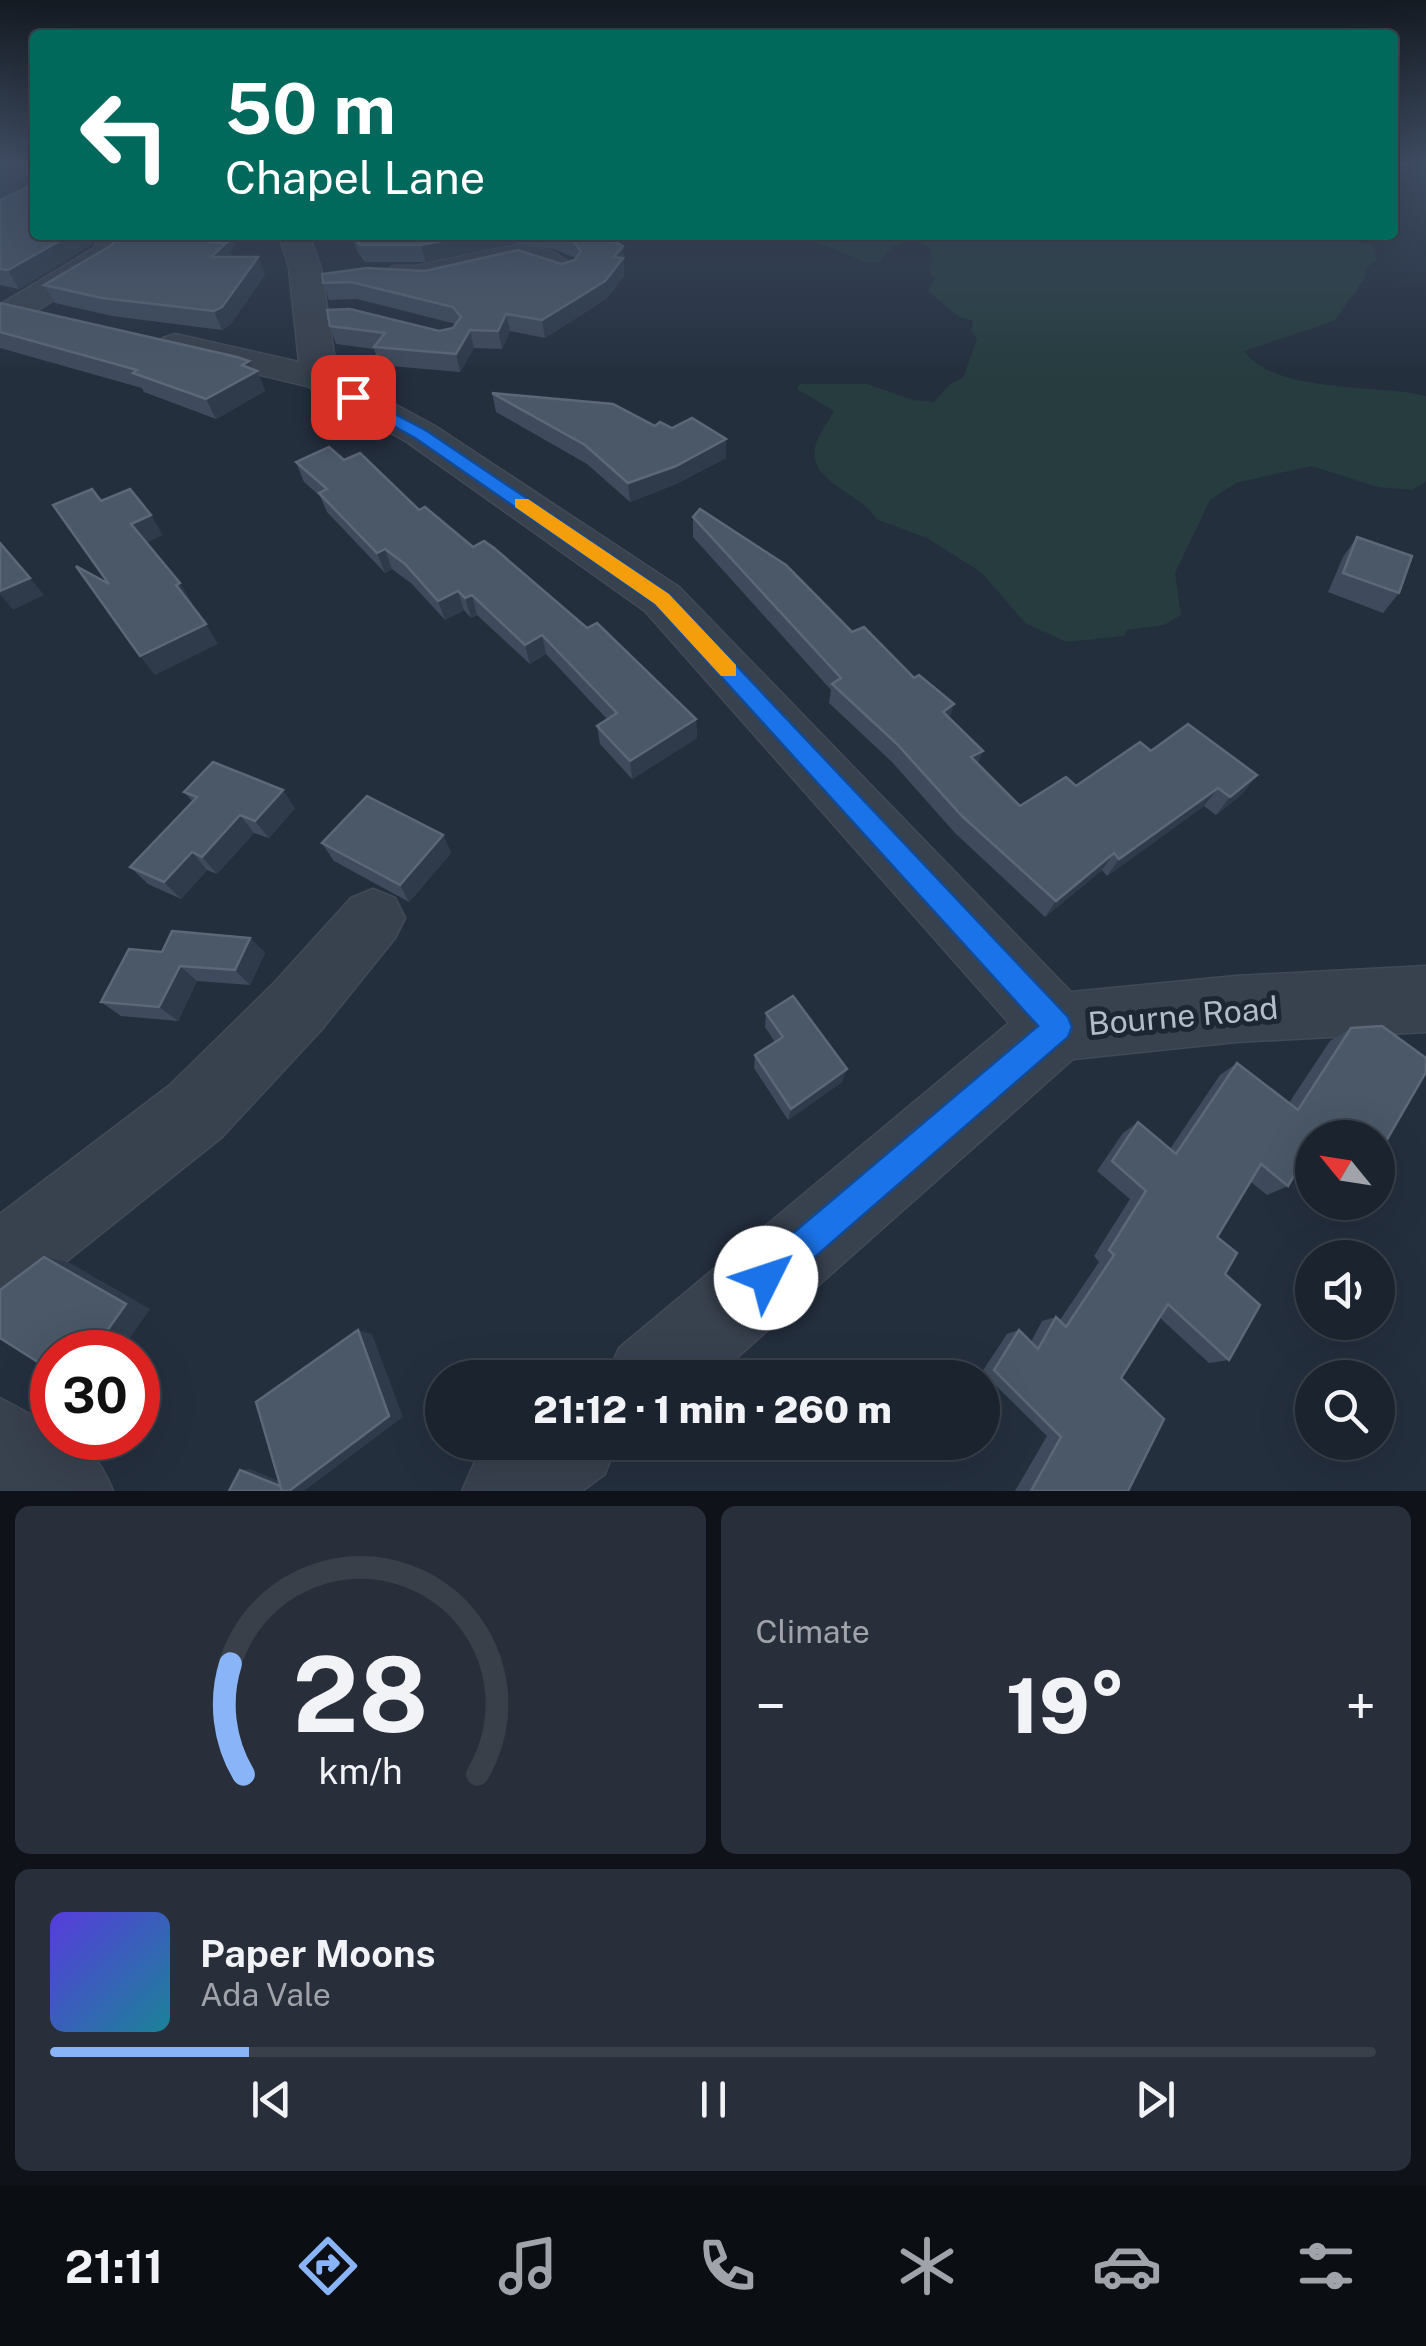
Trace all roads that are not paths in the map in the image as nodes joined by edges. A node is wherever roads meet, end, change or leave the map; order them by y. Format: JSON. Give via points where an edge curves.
{"nodes":[{"id":1,"x":112,"y":240,"type":"edge"},
{"id":2,"x":564,"y":268,"type":"edge"},
{"id":3,"x":325,"y":279,"type":"edge"},
{"id":4,"x":73,"y":322,"type":"edge"},
{"id":5,"x":149,"y":339,"type":"edge"},
{"id":6,"x":319,"y":378,"type":"junction"},
{"id":7,"x":373,"y":918,"type":"dead end"},
{"id":8,"x":1426,"y":999,"type":"edge"},
{"id":9,"x":1058,"y":1027,"type":"junction"},
{"id":10,"x":0,"y":1264,"type":"edge"},
{"id":11,"x":670,"y":1360,"type":"edge"},
{"id":12,"x":0,"y":1443,"type":"edge"},
{"id":13,"x":550,"y":1460,"type":"edge"},
{"id":14,"x":576,"y":1460,"type":"edge"},
{"id":15,"x":67,"y":1491,"type":"edge"},
{"id":16,"x":508,"y":1491,"type":"edge"},
{"id":17,"x":577,"y":1491,"type":"edge"}],
"edges":[{"from":1,"to":4,"type":"street","via":[[108,253],[16,309]]},
{"from":2,"to":3,"type":"street","via":[[542,254],[499,252],[411,278]]},
{"from":3,"to":6,"type":"street"},
{"from":5,"to":6,"type":"street"},
{"from":6,"to":9,"type":"street","via":[[421,434],[662,599]]},
{"from":7,"to":10,"type":"street","via":[[196,1111]]},
{"from":8,"to":9,"type":"street","name":"Bourne Road"},
{"from":9,"to":11,"type":"street","name":"Bourne Road"},
{"from":12,"to":15,"type":"street"},
{"from":13,"to":16,"type":"street"},
{"from":14,"to":17,"type":"street"}]}
